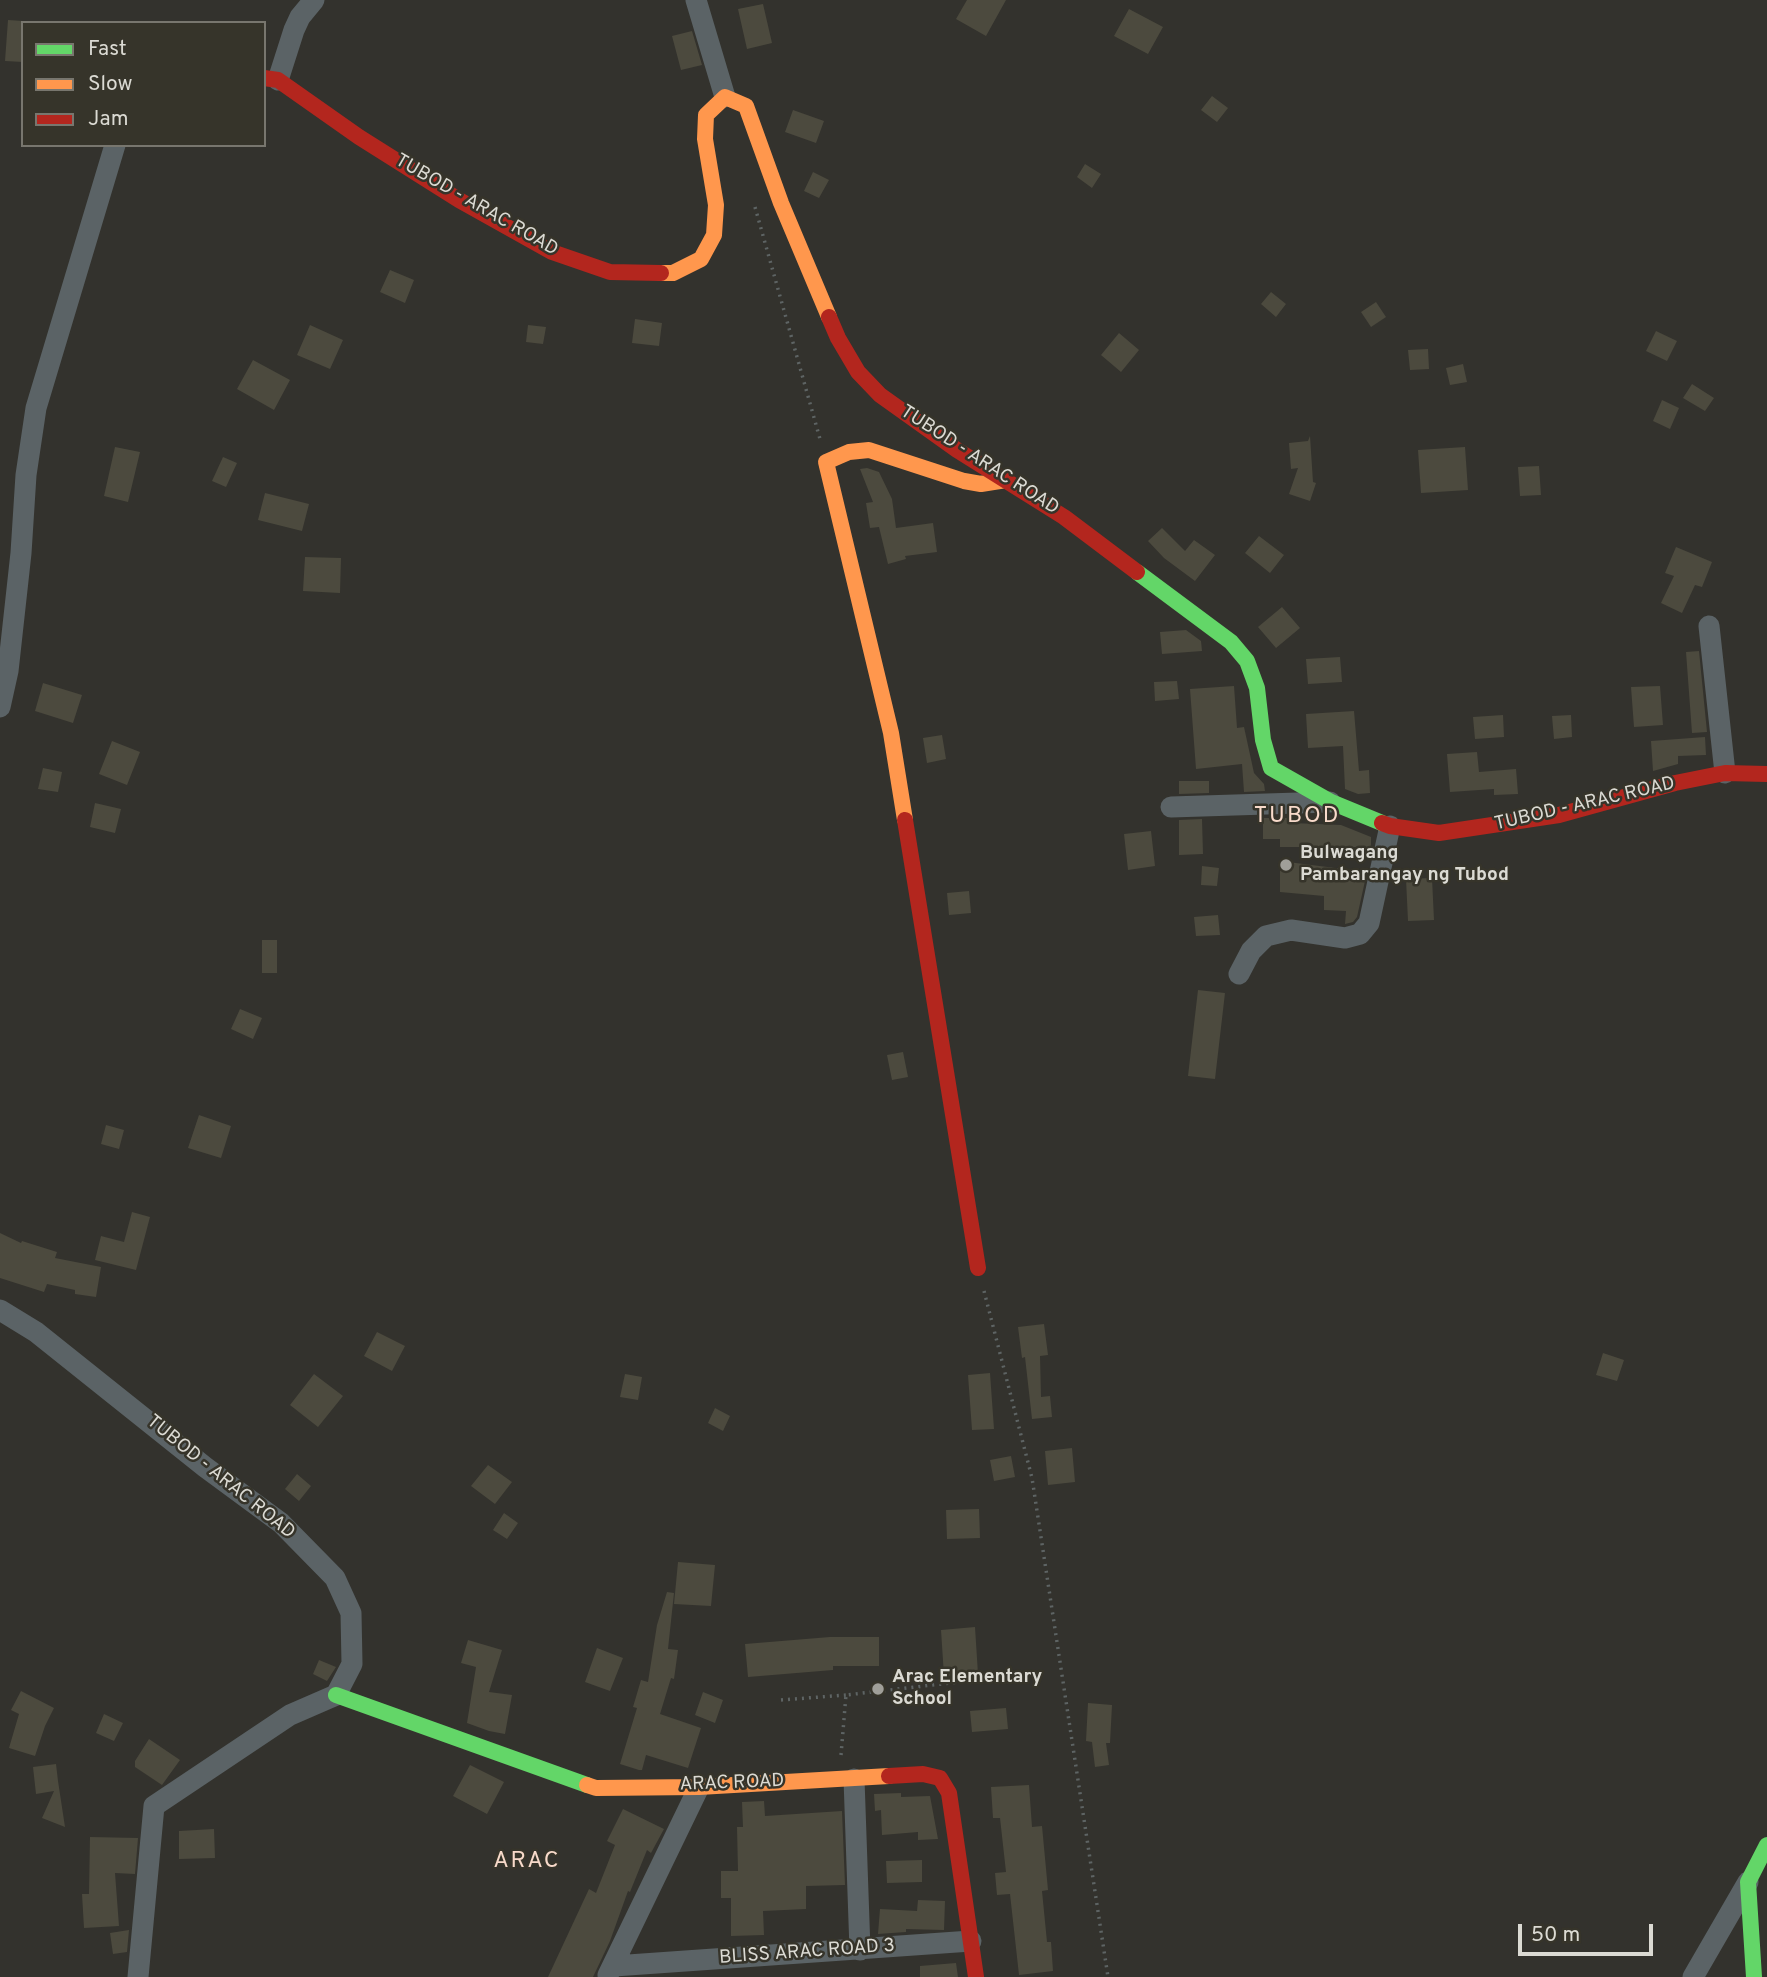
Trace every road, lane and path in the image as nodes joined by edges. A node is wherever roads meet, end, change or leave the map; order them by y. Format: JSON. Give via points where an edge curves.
{"nodes":[{"id":1,"x":314,"y":0,"type":"edge"},
{"id":2,"x":696,"y":0,"type":"edge"},
{"id":3,"x":271,"y":79,"type":"edge"},
{"id":4,"x":725,"y":97,"type":"junction"},
{"id":5,"x":114,"y":147,"type":"edge"},
{"id":6,"x":754,"y":201,"type":"dead end"},
{"id":7,"x":826,"y":462,"type":"junction"},
{"id":8,"x":1006,"y":480,"type":"junction"},
{"id":9,"x":1709,"y":626,"type":"dead end"},
{"id":10,"x":0,"y":707,"type":"edge"},
{"id":11,"x":1725,"y":773,"type":"junction"},
{"id":12,"x":1767,"y":774,"type":"edge"},
{"id":13,"x":1331,"y":802,"type":"junction"},
{"id":14,"x":1171,"y":807,"type":"dead end"},
{"id":15,"x":1390,"y":826,"type":"junction"},
{"id":16,"x":1239,"y":974,"type":"dead end"},
{"id":17,"x":978,"y":1268,"type":"joint"},
{"id":18,"x":0,"y":1310,"type":"edge"},
{"id":19,"x":1028,"y":1674,"type":"dead end"},
{"id":20,"x":336,"y":1695,"type":"junction"},
{"id":21,"x":846,"y":1695,"type":"junction"},
{"id":22,"x":781,"y":1700,"type":"dead end"},
{"id":23,"x":846,"y":1779,"type":"junction"},
{"id":24,"x":699,"y":1787,"type":"junction"},
{"id":25,"x":1767,"y":1846,"type":"edge"},
{"id":26,"x":1748,"y":1882,"type":"junction"},
{"id":27,"x":1752,"y":1939,"type":"junction"},
{"id":28,"x":971,"y":1941,"type":"junction"},
{"id":29,"x":1767,"y":1947,"type":"edge"},
{"id":30,"x":860,"y":1950,"type":"junction"},
{"id":31,"x":611,"y":1971,"type":"edge"},
{"id":32,"x":138,"y":1977,"type":"edge"},
{"id":33,"x":976,"y":1977,"type":"edge"},
{"id":34,"x":1108,"y":1977,"type":"edge"},
{"id":35,"x":1693,"y":1977,"type":"edge"},
{"id":36,"x":1754,"y":1977,"type":"edge"}],
"edges":[{"from":1,"to":3,"type":"street","via":[[297,23]]},
{"from":2,"to":4,"type":"street"},
{"from":3,"to":4,"type":"street","name":"TUBOD - ARAC ROAD","via":[[459,200],[552,252],[610,272],[673,273],[701,259],[714,235],[716,205],[705,139],[706,115]]},
{"from":4,"to":8,"type":"street","name":"TUBOD - ARAC ROAD","via":[[746,106],[781,203],[838,338],[858,372],[902,412]]},
{"from":5,"to":10,"type":"street","via":[[36,408],[8,671]]},
{"from":6,"to":7,"type":"path"},
{"from":7,"to":8,"type":"street","via":[[869,450],[964,481]]},
{"from":7,"to":17,"type":"street","via":[[891,733]]},
{"from":8,"to":13,"type":"street","name":"TUBOD - ARAC ROAD","via":[[1064,517],[1231,642],[1247,661],[1257,688],[1271,768]]},
{"from":9,"to":11,"type":"street"},
{"from":11,"to":12,"type":"street","name":"TUBOD - ARAC ROAD"},
{"from":11,"to":15,"type":"street","name":"TUBOD - ARAC ROAD","via":[[1559,815],[1489,827],[1439,834]]},
{"from":13,"to":14,"type":"street"},
{"from":13,"to":15,"type":"street","name":"TUBOD - ARAC ROAD"},
{"from":15,"to":16,"type":"street","via":[[1369,923],[1360,934],[1345,938],[1290,930],[1266,936],[1251,951]]},
{"from":17,"to":34,"type":"path","via":[[1032,1478]]},
{"from":18,"to":20,"type":"street","name":"TUBOD - ARAC ROAD","via":[[36,1332],[281,1523],[335,1578],[351,1613],[352,1664]]},
{"from":19,"to":21,"type":"path"},
{"from":20,"to":24,"type":"street","name":"ARAC ROAD","via":[[596,1788]]},
{"from":20,"to":32,"type":"street","via":[[290,1715],[154,1806]]},
{"from":21,"to":22,"type":"path"},
{"from":21,"to":23,"type":"path"},
{"from":23,"to":24,"type":"street","name":"ARAC ROAD"},
{"from":23,"to":28,"type":"street","name":"ARAC ROAD","via":[[923,1773],[940,1778],[949,1793]]},
{"from":23,"to":30,"type":"street"},
{"from":24,"to":31,"type":"street"},
{"from":25,"to":26,"type":"street"},
{"from":26,"to":27,"type":"street"},
{"from":26,"to":35,"type":"street"},
{"from":27,"to":29,"type":"street"},
{"from":27,"to":36,"type":"street"},
{"from":28,"to":30,"type":"street","name":"BLISS ARAC ROAD 3"},
{"from":28,"to":33,"type":"street","name":"ARAC ROAD"},
{"from":30,"to":31,"type":"street","name":"BLISS ARAC ROAD 3"}]}
